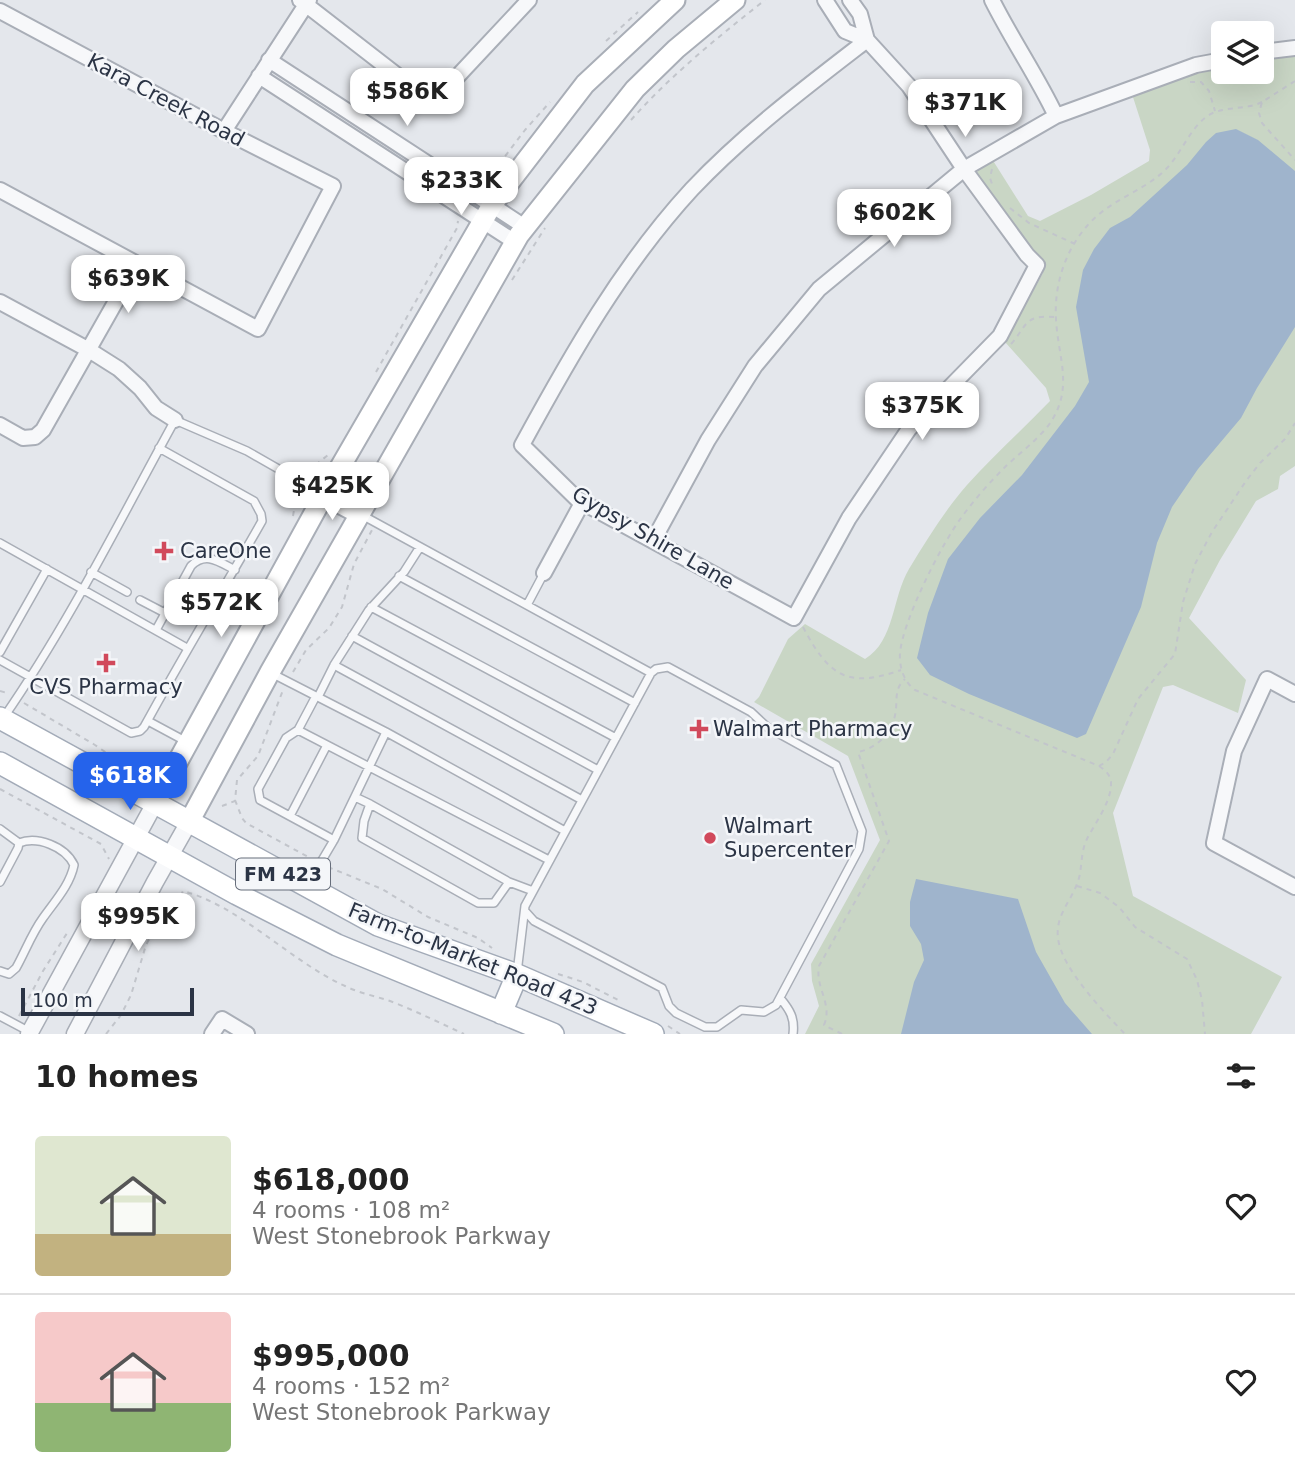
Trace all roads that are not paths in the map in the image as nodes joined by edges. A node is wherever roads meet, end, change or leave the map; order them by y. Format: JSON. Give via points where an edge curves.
{"nodes":[{"id":1,"x":528,"y":0,"type":"edge"},
{"id":2,"x":675,"y":0,"type":"edge"},
{"id":3,"x":735,"y":0,"type":"edge"},
{"id":4,"x":825,"y":0,"type":"edge"},
{"id":5,"x":850,"y":0,"type":"edge"},
{"id":6,"x":992,"y":0,"type":"edge"},
{"id":7,"x":305,"y":1,"type":"edge"},
{"id":8,"x":0,"y":11,"type":"edge"},
{"id":9,"x":867,"y":40,"type":"junction"},
{"id":10,"x":1295,"y":48,"type":"edge"},
{"id":11,"x":1274,"y":51,"type":"edge"},
{"id":12,"x":269,"y":60,"type":"junction"},
{"id":13,"x":1211,"y":62,"type":"edge"},
{"id":14,"x":259,"y":76,"type":"junction"},
{"id":15,"x":1056,"y":116,"type":"junction"},
{"id":16,"x":224,"y":131,"type":"junction"},
{"id":17,"x":964,"y":169,"type":"junction"},
{"id":18,"x":0,"y":190,"type":"edge"},
{"id":19,"x":487,"y":213,"type":"junction"},
{"id":20,"x":520,"y":234,"type":"junction"},
{"id":21,"x":137,"y":264,"type":"junction"},
{"id":22,"x":0,"y":302,"type":"edge"},
{"id":23,"x":89,"y":350,"type":"junction"},
{"id":24,"x":174,"y":420,"type":"junction"},
{"id":25,"x":0,"y":425,"type":"edge"},
{"id":26,"x":159,"y":448,"type":"junction"},
{"id":27,"x":324,"y":495,"type":"junction"},
{"id":28,"x":582,"y":503,"type":"junction"},
{"id":29,"x":368,"y":519,"type":"junction"},
{"id":30,"x":653,"y":541,"type":"junction"},
{"id":31,"x":0,"y":543,"type":"edge"},
{"id":32,"x":420,"y":547,"type":"junction"},
{"id":33,"x":47,"y":569,"type":"junction"},
{"id":34,"x":234,"y":570,"type":"junction"},
{"id":35,"x":91,"y":572,"type":"junction"},
{"id":36,"x":544,"y":573,"type":"joint"},
{"id":37,"x":399,"y":576,"type":"junction"},
{"id":38,"x":83,"y":588,"type":"junction"},
{"id":39,"x":127,"y":592,"type":"dead end"},
{"id":40,"x":140,"y":600,"type":"dead end"},
{"id":41,"x":527,"y":605,"type":"junction"},
{"id":42,"x":371,"y":607,"type":"junction"},
{"id":43,"x":165,"y":613,"type":"junction"},
{"id":44,"x":156,"y":630,"type":"junction"},
{"id":45,"x":352,"y":636,"type":"junction"},
{"id":46,"x":187,"y":648,"type":"junction"},
{"id":47,"x":0,"y":652,"type":"edge"},
{"id":48,"x":0,"y":660,"type":"edge"},
{"id":49,"x":334,"y":665,"type":"junction"},
{"id":50,"x":651,"y":673,"type":"junction"},
{"id":51,"x":32,"y":677,"type":"junction"},
{"id":52,"x":279,"y":677,"type":"junction"},
{"id":53,"x":1295,"y":694,"type":"edge"},
{"id":54,"x":317,"y":696,"type":"junction"},
{"id":55,"x":635,"y":703,"type":"junction"},
{"id":56,"x":1,"y":719,"type":"edge"},
{"id":57,"x":148,"y":721,"type":"junction"},
{"id":58,"x":298,"y":730,"type":"junction"},
{"id":59,"x":386,"y":732,"type":"junction"},
{"id":60,"x":616,"y":738,"type":"junction"},
{"id":61,"x":187,"y":742,"type":"junction"},
{"id":62,"x":327,"y":745,"type":"junction"},
{"id":63,"x":1,"y":767,"type":"edge"},
{"id":64,"x":369,"y":767,"type":"junction"},
{"id":65,"x":598,"y":770,"type":"junction"},
{"id":66,"x":355,"y":797,"type":"junction"},
{"id":67,"x":582,"y":800,"type":"junction"},
{"id":68,"x":155,"y":803,"type":"junction"},
{"id":69,"x":370,"y":804,"type":"junction"},
{"id":70,"x":290,"y":816,"type":"junction"},
{"id":71,"x":190,"y":822,"type":"junction"},
{"id":72,"x":0,"y":829,"type":"edge"},
{"id":73,"x":565,"y":831,"type":"junction"},
{"id":74,"x":136,"y":838,"type":"junction"},
{"id":75,"x":334,"y":840,"type":"junction"},
{"id":76,"x":19,"y":843,"type":"junction"},
{"id":77,"x":170,"y":856,"type":"junction"},
{"id":78,"x":549,"y":860,"type":"junction"},
{"id":79,"x":0,"y":881,"type":"edge"},
{"id":80,"x":509,"y":882,"type":"junction"},
{"id":81,"x":306,"y":887,"type":"junction"},
{"id":82,"x":1295,"y":887,"type":"edge"},
{"id":83,"x":533,"y":891,"type":"junction"},
{"id":84,"x":525,"y":911,"type":"junction"},
{"id":85,"x":518,"y":969,"type":"junction"},
{"id":86,"x":0,"y":971,"type":"edge"},
{"id":87,"x":780,"y":998,"type":"junction"},
{"id":88,"x":501,"y":1013,"type":"junction"},
{"id":89,"x":0,"y":1016,"type":"edge"},
{"id":90,"x":657,"y":1028,"type":"edge"},
{"id":91,"x":30,"y":1033,"type":"edge"},
{"id":92,"x":75,"y":1034,"type":"edge"},
{"id":93,"x":212,"y":1034,"type":"edge"},
{"id":94,"x":247,"y":1034,"type":"edge"},
{"id":95,"x":552,"y":1034,"type":"edge"},
{"id":96,"x":793,"y":1034,"type":"edge"}],
"edges":[{"from":1,"to":7,"type":"street","via":[[456,78],[436,91],[411,86]]},
{"from":2,"to":19,"type":"main road","via":[[585,85]]},
{"from":3,"to":20,"type":"main road","via":[[635,89]]},
{"from":4,"to":9,"type":"street","via":[[845,31]]},
{"from":5,"to":9,"type":"street","via":[[860,14]]},
{"from":6,"to":15,"type":"street"},
{"from":7,"to":12,"type":"street"},
{"from":8,"to":16,"type":"street","name":"Kara Creek Road"},
{"from":9,"to":17,"type":"street","via":[[909,86]]},
{"from":9,"to":28,"type":"street","name":"Gypsy Shire Lane","via":[[770,114],[692,189],[625,272],[567,363],[522,445]]},
{"from":10,"to":11,"type":"street"},
{"from":12,"to":14,"type":"street"},
{"from":12,"to":19,"type":"street"},
{"from":13,"to":15,"type":"street"},
{"from":14,"to":16,"type":"street"},
{"from":14,"to":19,"type":"street"},
{"from":15,"to":17,"type":"street"},
{"from":16,"to":21,"type":"street","name":"Kara Creek Road","via":[[333,186],[258,329]]},
{"from":17,"to":30,"type":"street","via":[[819,289],[787,327],[755,366],[708,440]]},
{"from":17,"to":30,"type":"street","name":"Gypsy Shire Lane","via":[[1037,265],[1000,336],[909,429],[849,518],[795,616]]},
{"from":18,"to":21,"type":"street"},
{"from":19,"to":20,"type":"street"},
{"from":19,"to":27,"type":"main road"},
{"from":20,"to":29,"type":"main road"},
{"from":21,"to":23,"type":"street"},
{"from":22,"to":23,"type":"street"},
{"from":23,"to":24,"type":"street","via":[[119,369]]},
{"from":23,"to":25,"type":"street","via":[[35,437],[23,438]]},
{"from":24,"to":26,"type":"lane"},
{"from":24,"to":27,"type":"lane","via":[[247,451]]},
{"from":26,"to":34,"type":"lane","via":[[259,507],[262,521]]},
{"from":26,"to":35,"type":"lane"},
{"from":27,"to":29,"type":"main road"},
{"from":27,"to":61,"type":"main road"},
{"from":28,"to":30,"type":"street","name":"Gypsy Shire Lane"},
{"from":28,"to":36,"type":"street"},
{"from":29,"to":32,"type":"lane"},
{"from":29,"to":52,"type":"main road"},
{"from":31,"to":33,"type":"lane"},
{"from":32,"to":37,"type":"lane"},
{"from":32,"to":41,"type":"lane"},
{"from":33,"to":38,"type":"lane"},
{"from":33,"to":47,"type":"lane"},
{"from":34,"to":43,"type":"lane","via":[[209,558],[196,560]]},
{"from":34,"to":46,"type":"lane"},
{"from":35,"to":38,"type":"lane"},
{"from":35,"to":39,"type":"lane"},
{"from":36,"to":41,"type":"lane"},
{"from":37,"to":42,"type":"lane"},
{"from":37,"to":55,"type":"lane"},
{"from":38,"to":44,"type":"lane"},
{"from":38,"to":51,"type":"lane"},
{"from":40,"to":43,"type":"lane"},
{"from":41,"to":50,"type":"lane"},
{"from":42,"to":45,"type":"lane"},
{"from":42,"to":60,"type":"lane"},
{"from":43,"to":44,"type":"lane"},
{"from":44,"to":46,"type":"lane"},
{"from":45,"to":49,"type":"lane"},
{"from":45,"to":65,"type":"lane"},
{"from":46,"to":57,"type":"lane"},
{"from":48,"to":51,"type":"lane"},
{"from":49,"to":54,"type":"lane"},
{"from":49,"to":67,"type":"lane"},
{"from":50,"to":55,"type":"lane"},
{"from":50,"to":87,"type":"lane","via":[[668,667],[836,765],[841,776],[862,840]]},
{"from":51,"to":56,"type":"lane"},
{"from":51,"to":57,"type":"lane","via":[[131,733],[140,731]]},
{"from":52,"to":54,"type":"lane"},
{"from":52,"to":71,"type":"main road"},
{"from":53,"to":82,"type":"street","via":[[1267,679],[1234,751],[1214,842]]},
{"from":54,"to":58,"type":"lane"},
{"from":54,"to":59,"type":"lane"},
{"from":55,"to":60,"type":"lane"},
{"from":56,"to":68,"type":"main road","name":"Farm-to-Market Road 423","number":"FM 423"},
{"from":57,"to":61,"type":"lane"},
{"from":58,"to":62,"type":"lane"},
{"from":58,"to":70,"type":"lane","via":[[286,738],[258,789],[260,800]]},
{"from":59,"to":64,"type":"lane"},
{"from":59,"to":73,"type":"lane"},
{"from":60,"to":65,"type":"lane"},
{"from":61,"to":68,"type":"main road"},
{"from":62,"to":64,"type":"lane"},
{"from":62,"to":70,"type":"lane"},
{"from":63,"to":74,"type":"main road","name":"Farm-to-Market Road 423","number":"FM 423"},
{"from":64,"to":66,"type":"lane"},
{"from":64,"to":78,"type":"lane"},
{"from":65,"to":67,"type":"lane"},
{"from":66,"to":69,"type":"lane"},
{"from":66,"to":75,"type":"lane"},
{"from":67,"to":73,"type":"lane"},
{"from":68,"to":71,"type":"main road","name":"Farm-to-Market Road 423","number":"FM 423"},
{"from":68,"to":74,"type":"street"},
{"from":69,"to":80,"type":"lane"},
{"from":69,"to":80,"type":"lane","via":[[362,838],[466,897],[494,903]]},
{"from":70,"to":75,"type":"lane"},
{"from":71,"to":77,"type":"street"},
{"from":71,"to":81,"type":"main road","name":"Farm-to-Market Road 423","number":"FM 423"},
{"from":72,"to":76,"type":"lane"},
{"from":73,"to":78,"type":"lane"},
{"from":74,"to":77,"type":"main road","name":"Farm-to-Market Road 423","number":"FM 423"},
{"from":74,"to":91,"type":"street"},
{"from":75,"to":81,"type":"lane"},
{"from":76,"to":79,"type":"lane"},
{"from":76,"to":86,"type":"lane","via":[[40,840],[66,854],[74,865],[16,968],[9,974]]},
{"from":77,"to":88,"type":"main road","name":"Farm-to-Market Road 423","number":"FM 423","via":[[337,945]]},
{"from":77,"to":92,"type":"street"},
{"from":78,"to":83,"type":"lane"},
{"from":80,"to":83,"type":"lane"},
{"from":81,"to":85,"type":"main road","name":"Farm-to-Market Road 423","number":"FM 423","via":[[378,925]]},
{"from":83,"to":84,"type":"lane"},
{"from":84,"to":85,"type":"lane"},
{"from":84,"to":87,"type":"lane","via":[[534,921],[662,988],[676,1013],[705,1027],[718,1027],[741,1010],[770,1010]]},
{"from":85,"to":88,"type":"main road"},
{"from":85,"to":90,"type":"main road","name":"Farm-to-Market Road 423","number":"FM 423"},
{"from":87,"to":96,"type":"lane","via":[[791,1012]]},
{"from":88,"to":95,"type":"main road","name":"Farm-to-Market Road 423","number":"FM 423"},
{"from":89,"to":91,"type":"lane"},
{"from":93,"to":94,"type":"street","via":[[222,1019]]}]}
